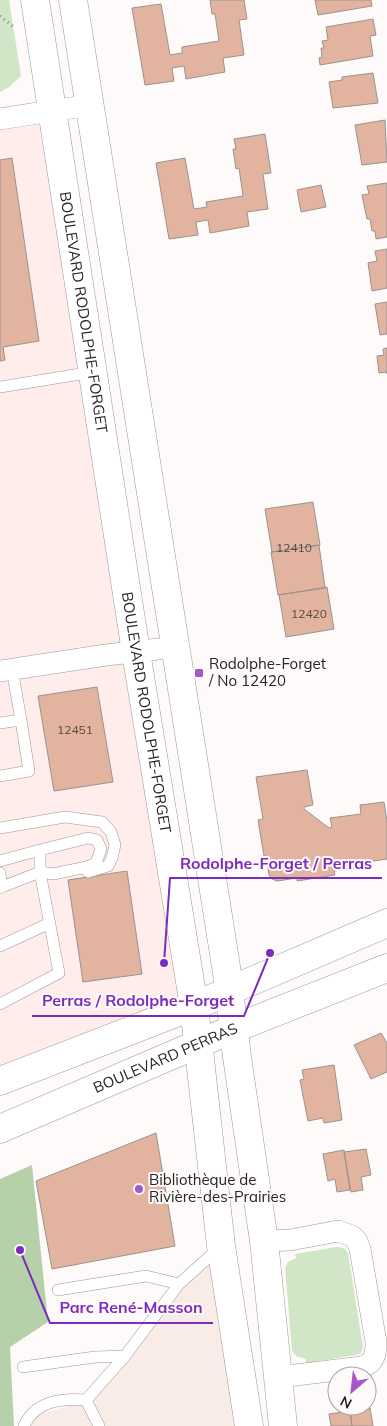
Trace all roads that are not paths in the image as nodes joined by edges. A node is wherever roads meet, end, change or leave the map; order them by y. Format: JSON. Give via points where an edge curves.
{"nodes":[{"id":1,"x":35,"y":0,"type":"edge"},
{"id":2,"x":73,"y":0,"type":"edge"},
{"id":3,"x":90,"y":105,"type":"junction"},
{"id":4,"x":53,"y":110,"type":"junction"},
{"id":5,"x":0,"y":119,"type":"edge"},
{"id":6,"x":93,"y":372,"type":"junction"},
{"id":7,"x":0,"y":387,"type":"edge"},
{"id":8,"x":176,"y":647,"type":"junction"},
{"id":9,"x":136,"y":652,"type":"junction"},
{"id":10,"x":6,"y":670,"type":"edge"},
{"id":11,"x":21,"y":720,"type":"junction"},
{"id":12,"x":0,"y":723,"type":"edge"},
{"id":13,"x":0,"y":776,"type":"edge"},
{"id":14,"x":0,"y":828,"type":"edge"},
{"id":15,"x":40,"y":850,"type":"junction"},
{"id":16,"x":0,"y":860,"type":"edge"},
{"id":17,"x":40,"y":872,"type":"junction"},
{"id":18,"x":0,"y":873,"type":"edge"},
{"id":19,"x":53,"y":874,"type":"junction"},
{"id":20,"x":1,"y":887,"type":"edge"},
{"id":21,"x":50,"y":923,"type":"junction"},
{"id":22,"x":387,"y":923,"type":"edge"},
{"id":23,"x":0,"y":946,"type":"edge"},
{"id":24,"x":387,"y":968,"type":"edge"},
{"id":25,"x":229,"y":990,"type":"junction"},
{"id":26,"x":0,"y":1004,"type":"edge"},
{"id":27,"x":194,"y":1006,"type":"junction"},
{"id":28,"x":234,"y":1029,"type":"junction"},
{"id":29,"x":198,"y":1044,"type":"junction"},
{"id":30,"x":2,"y":1076,"type":"edge"},
{"id":31,"x":0,"y":1129,"type":"edge"},
{"id":32,"x":264,"y":1242,"type":"junction"},
{"id":33,"x":220,"y":1246,"type":"junction"},
{"id":34,"x":179,"y":1284,"type":"junction"},
{"id":35,"x":58,"y":1290,"type":"dead end"},
{"id":36,"x":125,"y":1356,"type":"junction"},
{"id":37,"x":23,"y":1366,"type":"dead end"},
{"id":38,"x":279,"y":1377,"type":"junction"},
{"id":39,"x":86,"y":1400,"type":"junction"},
{"id":40,"x":24,"y":1426,"type":"edge"},
{"id":41,"x":100,"y":1426,"type":"edge"},
{"id":42,"x":249,"y":1426,"type":"edge"},
{"id":43,"x":283,"y":1426,"type":"edge"}],
"edges":[{"from":1,"to":4,"type":"street","name":"BOULEVARD RODOLPHE-FORGET"},
{"from":2,"to":3,"type":"street"},
{"from":3,"to":4,"type":"street"},
{"from":3,"to":8,"type":"street"},
{"from":4,"to":5,"type":"street"},
{"from":4,"to":6,"type":"street","name":"BOULEVARD RODOLPHE-FORGET"},
{"from":6,"to":7,"type":"lane"},
{"from":6,"to":9,"type":"street","name":"BOULEVARD RODOLPHE-FORGET"},
{"from":8,"to":9,"type":"street"},
{"from":8,"to":25,"type":"street"},
{"from":9,"to":10,"type":"street"},
{"from":9,"to":27,"type":"street","name":"BOULEVARD RODOLPHE-FORGET"},
{"from":10,"to":11,"type":"lane"},
{"from":11,"to":12,"type":"lane"},
{"from":11,"to":13,"type":"lane","via":[[29,771]]},
{"from":14,"to":19,"type":"lane","via":[[65,817],[102,822],[111,832],[115,845],[108,866],[61,878]]},
{"from":15,"to":16,"type":"lane"},
{"from":15,"to":17,"type":"lane"},
{"from":15,"to":19,"type":"lane","via":[[88,838],[97,840],[101,849],[96,863]]},
{"from":17,"to":19,"type":"lane"},
{"from":17,"to":20,"type":"lane"},
{"from":17,"to":21,"type":"lane"},
{"from":18,"to":20,"type":"lane"},
{"from":21,"to":23,"type":"lane"},
{"from":21,"to":26,"type":"lane","via":[[59,973]]},
{"from":22,"to":25,"type":"street"},
{"from":24,"to":28,"type":"street","name":"BOULEVARD PERRAS"},
{"from":25,"to":27,"type":"street"},
{"from":25,"to":28,"type":"street"},
{"from":27,"to":29,"type":"street","name":"BOULEVARD RODOLPHE-FORGET"},
{"from":27,"to":30,"type":"street"},
{"from":28,"to":29,"type":"street","name":"BOULEVARD PERRAS"},
{"from":28,"to":32,"type":"street"},
{"from":29,"to":31,"type":"street","name":"BOULEVARD PERRAS"},
{"from":29,"to":33,"type":"street","name":"BOULEVARD RODOLPHE-FORGET"},
{"from":32,"to":38,"type":"street"},
{"from":32,"to":38,"type":"street","via":[[338,1231],[352,1236],[360,1249],[376,1342],[376,1351],[369,1365]]},
{"from":33,"to":34,"type":"lane"},
{"from":33,"to":42,"type":"street","name":"BOULEVARD RODOLPHE-FORGET"},
{"from":34,"to":35,"type":"lane","via":[[146,1276]]},
{"from":34,"to":36,"type":"lane"},
{"from":36,"to":37,"type":"lane"},
{"from":36,"to":39,"type":"lane"},
{"from":38,"to":43,"type":"street"},
{"from":39,"to":40,"type":"lane","via":[[48,1402],[36,1409]]},
{"from":39,"to":41,"type":"lane"}]}
